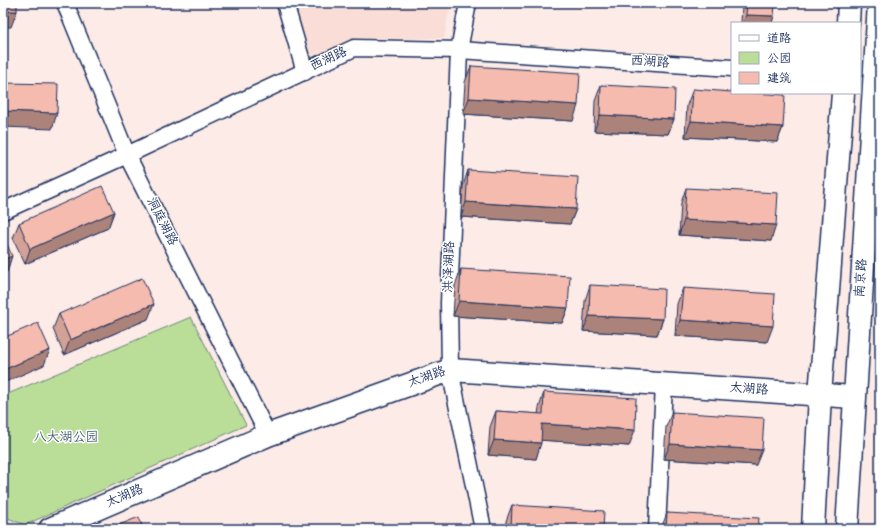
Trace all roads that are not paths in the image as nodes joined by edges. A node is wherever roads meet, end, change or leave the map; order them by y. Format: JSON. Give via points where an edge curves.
{"nodes":[{"id":1,"x":65,"y":3,"type":"edge"},
{"id":2,"x":285,"y":3,"type":"edge"},
{"id":3,"x":468,"y":3,"type":"edge"},
{"id":4,"x":849,"y":3,"type":"edge"},
{"id":5,"x":879,"y":3,"type":"edge"},
{"id":6,"x":848,"y":22,"type":"edge"},
{"id":7,"x":459,"y":50,"type":"junction"},
{"id":8,"x":731,"y":68,"type":"edge"},
{"id":9,"x":305,"y":72,"type":"junction"},
{"id":10,"x":843,"y":94,"type":"edge"},
{"id":11,"x":127,"y":155,"type":"junction"},
{"id":12,"x":3,"y":211,"type":"edge"},
{"id":13,"x":450,"y":370,"type":"junction"},
{"id":14,"x":664,"y":385,"type":"junction"},
{"id":15,"x":820,"y":395,"type":"junction"},
{"id":16,"x":854,"y":397,"type":"junction"},
{"id":17,"x":268,"y":435,"type":"junction"},
{"id":18,"x":50,"y":529,"type":"edge"},
{"id":19,"x":484,"y":529,"type":"edge"},
{"id":20,"x":658,"y":529,"type":"edge"},
{"id":21,"x":813,"y":529,"type":"edge"},
{"id":22,"x":847,"y":529,"type":"edge"}],
"edges":[{"from":1,"to":11,"type":"street","name":"洞庭湖路"},
{"from":2,"to":9,"type":"street"},
{"from":3,"to":7,"type":"street","name":"洪泽湖路"},
{"from":4,"to":6,"type":"main road"},
{"from":5,"to":16,"type":"main road","name":"南京路"},
{"from":7,"to":8,"type":"street","name":"西湖路"},
{"from":7,"to":9,"type":"street","name":"西湖路","via":[[354,48]]},
{"from":7,"to":13,"type":"street","name":"洪泽湖路","via":[[448,303]]},
{"from":9,"to":11,"type":"street","name":"西湖路"},
{"from":10,"to":15,"type":"main road"},
{"from":11,"to":12,"type":"street","name":"西湖路"},
{"from":11,"to":17,"type":"street","name":"洞庭湖路"},
{"from":13,"to":14,"type":"main road","name":"太湖路"},
{"from":13,"to":17,"type":"main road","name":"太湖路"},
{"from":13,"to":19,"type":"street","name":"洪泽湖路"},
{"from":14,"to":15,"type":"main road","name":"太湖路"},
{"from":14,"to":20,"type":"street"},
{"from":15,"to":16,"type":"main road","name":"太湖路"},
{"from":15,"to":21,"type":"main road"},
{"from":16,"to":22,"type":"main road","name":"南京路"},
{"from":17,"to":18,"type":"main road","name":"太湖路"}]}
